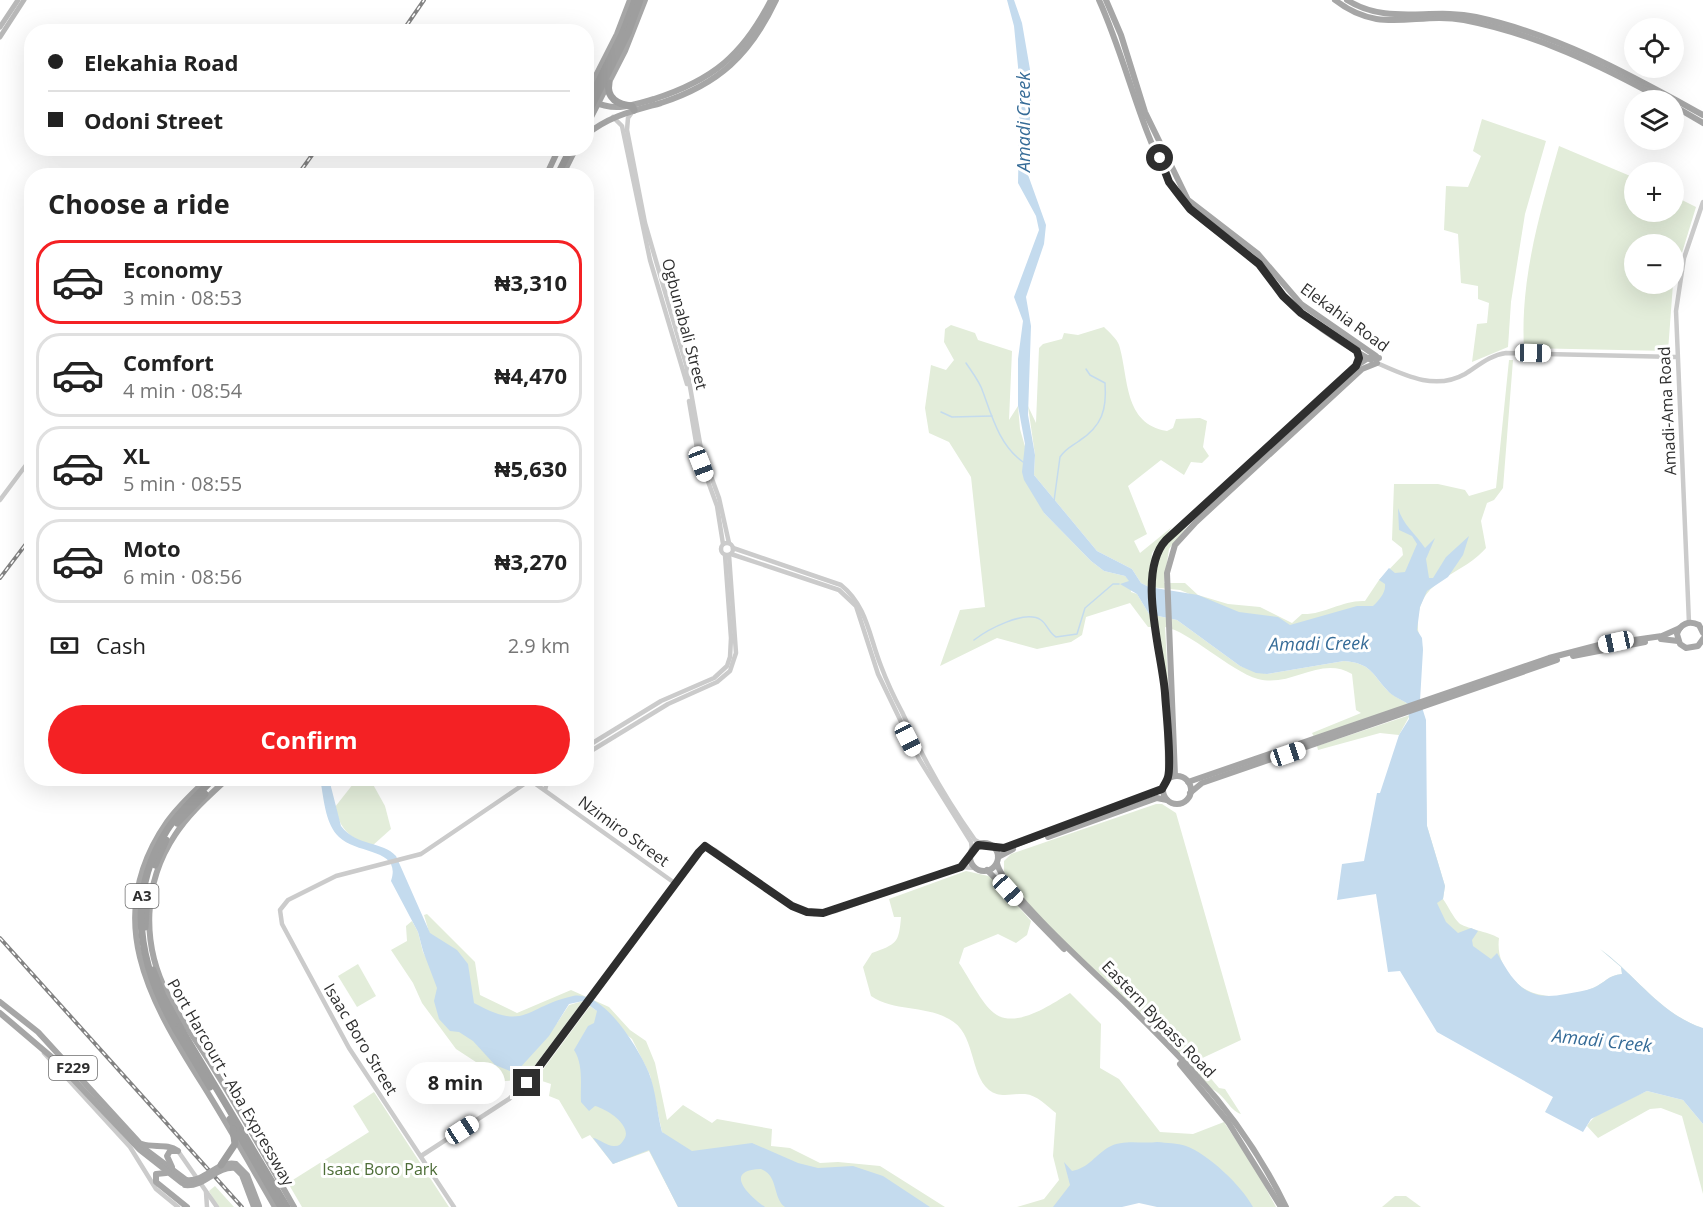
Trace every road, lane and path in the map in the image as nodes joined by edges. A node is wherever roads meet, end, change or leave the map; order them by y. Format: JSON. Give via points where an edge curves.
{"nodes":[{"id":1,"x":18,"y":0,"type":"edge"},
{"id":2,"x":24,"y":0,"type":"edge"},
{"id":3,"x":630,"y":0,"type":"edge"},
{"id":4,"x":635,"y":0,"type":"edge"},
{"id":5,"x":640,"y":0,"type":"edge"},
{"id":6,"x":645,"y":0,"type":"edge"},
{"id":7,"x":771,"y":0,"type":"edge"},
{"id":8,"x":776,"y":0,"type":"edge"},
{"id":9,"x":1099,"y":0,"type":"edge"},
{"id":10,"x":1106,"y":0,"type":"edge"},
{"id":11,"x":1335,"y":0,"type":"edge"},
{"id":12,"x":1347,"y":0,"type":"edge"},
{"id":13,"x":0,"y":27,"type":"edge"},
{"id":14,"x":626,"y":32,"type":"junction"},
{"id":15,"x":0,"y":37,"type":"edge"},
{"id":16,"x":594,"y":81,"type":"edge"},
{"id":17,"x":609,"y":83,"type":"junction"},
{"id":18,"x":1644,"y":90,"type":"edge"},
{"id":19,"x":594,"y":92,"type":"edge"},
{"id":20,"x":594,"y":100,"type":"edge"},
{"id":21,"x":594,"y":102,"type":"edge"},
{"id":22,"x":598,"y":104,"type":"junction"},
{"id":23,"x":633,"y":108,"type":"junction"},
{"id":24,"x":1684,"y":111,"type":"edge"},
{"id":25,"x":594,"y":112,"type":"edge"},
{"id":26,"x":625,"y":113,"type":"junction"},
{"id":27,"x":613,"y":117,"type":"junction"},
{"id":28,"x":1702,"y":121,"type":"edge"},
{"id":29,"x":622,"y":126,"type":"junction"},
{"id":30,"x":594,"y":130,"type":"edge"},
{"id":31,"x":1703,"y":202,"type":"edge"},
{"id":32,"x":1366,"y":349,"type":"junction"},
{"id":33,"x":1357,"y":351,"type":"junction"},
{"id":34,"x":1676,"y":357,"type":"junction"},
{"id":35,"x":1368,"y":358,"type":"junction"},
{"id":36,"x":1378,"y":360,"type":"junction"},
{"id":37,"x":1359,"y":368,"type":"junction"},
{"id":38,"x":24,"y":468,"type":"edge"},
{"id":39,"x":0,"y":500,"type":"edge"},
{"id":40,"x":726,"y":543,"type":"junction"},
{"id":41,"x":733,"y":548,"type":"junction"},
{"id":42,"x":729,"y":555,"type":"junction"},
{"id":43,"x":1689,"y":623,"type":"junction"},
{"id":44,"x":1680,"y":628,"type":"junction"},
{"id":45,"x":1703,"y":631,"type":"edge"},
{"id":46,"x":1678,"y":641,"type":"junction"},
{"id":47,"x":1703,"y":641,"type":"edge"},
{"id":48,"x":1430,"y":703,"type":"junction"},
{"id":49,"x":1405,"y":711,"type":"junction"},
{"id":50,"x":594,"y":742,"type":"edge"},
{"id":51,"x":594,"y":749,"type":"edge"},
{"id":52,"x":1175,"y":776,"type":"junction"},
{"id":53,"x":1168,"y":779,"type":"junction"},
{"id":54,"x":1188,"y":782,"type":"junction"},
{"id":55,"x":203,"y":786,"type":"edge"},
{"id":56,"x":206,"y":786,"type":"edge"},
{"id":57,"x":211,"y":786,"type":"edge"},
{"id":58,"x":217,"y":786,"type":"edge"},
{"id":59,"x":520,"y":786,"type":"edge"},
{"id":60,"x":538,"y":786,"type":"edge"},
{"id":61,"x":545,"y":786,"type":"edge"},
{"id":62,"x":938,"y":787,"type":"junction"},
{"id":63,"x":1162,"y":789,"type":"junction"},
{"id":64,"x":545,"y":790,"type":"junction"},
{"id":65,"x":1190,"y":793,"type":"junction"},
{"id":66,"x":1167,"y":800,"type":"junction"},
{"id":67,"x":190,"y":806,"type":"junction"},
{"id":68,"x":982,"y":844,"type":"junction"},
{"id":69,"x":992,"y":846,"type":"junction"},
{"id":70,"x":972,"y":853,"type":"junction"},
{"id":71,"x":997,"y":860,"type":"junction"},
{"id":72,"x":961,"y":867,"type":"junction"},
{"id":73,"x":976,"y":868,"type":"junction"},
{"id":74,"x":987,"y":870,"type":"junction"},
{"id":75,"x":676,"y":884,"type":"junction"},
{"id":76,"x":0,"y":1002,"type":"edge"},
{"id":77,"x":0,"y":1013,"type":"edge"},
{"id":78,"x":178,"y":1029,"type":"junction"},
{"id":79,"x":43,"y":1051,"type":"junction"},
{"id":80,"x":73,"y":1073,"type":"junction"},
{"id":81,"x":81,"y":1091,"type":"junction"},
{"id":82,"x":241,"y":1114,"type":"junction"},
{"id":83,"x":229,"y":1123,"type":"junction"},
{"id":84,"x":139,"y":1142,"type":"junction"},
{"id":85,"x":178,"y":1151,"type":"junction"},
{"id":86,"x":422,"y":1156,"type":"junction"},
{"id":87,"x":221,"y":1165,"type":"junction"},
{"id":88,"x":176,"y":1176,"type":"junction"},
{"id":89,"x":185,"y":1183,"type":"junction"},
{"id":90,"x":205,"y":1189,"type":"junction"},
{"id":91,"x":178,"y":1207,"type":"edge"},
{"id":92,"x":187,"y":1207,"type":"edge"},
{"id":93,"x":207,"y":1207,"type":"edge"},
{"id":94,"x":217,"y":1207,"type":"edge"},
{"id":95,"x":254,"y":1207,"type":"edge"},
{"id":96,"x":259,"y":1207,"type":"edge"},
{"id":97,"x":275,"y":1207,"type":"edge"},
{"id":98,"x":281,"y":1207,"type":"edge"},
{"id":99,"x":287,"y":1207,"type":"edge"},
{"id":100,"x":294,"y":1207,"type":"edge"},
{"id":101,"x":454,"y":1207,"type":"edge"},
{"id":102,"x":1281,"y":1207,"type":"edge"},
{"id":103,"x":1286,"y":1207,"type":"edge"}],
"edges":[{"from":1,"to":13,"type":"main road"},
{"from":2,"to":15,"type":"main road"},
{"from":3,"to":16,"type":"main road"},
{"from":4,"to":14,"type":"highway"},
{"from":5,"to":14,"type":"highway"},
{"from":6,"to":17,"type":"main road"},
{"from":7,"to":23,"type":"main road","via":[[750,37],[720,67],[686,88]]},
{"from":8,"to":23,"type":"main road","via":[[752,43],[726,70],[689,93]]},
{"from":9,"to":33,"type":"main road","name":"Elekahia Road","via":[[1123,57],[1141,116],[1174,190],[1190,209],[1259,264],[1291,304]]},
{"from":10,"to":32,"type":"main road","name":"Elekahia Road","via":[[1145,112],[1188,200],[1258,254],[1301,304]]},
{"from":11,"to":18,"type":"main road","via":[[1380,20],[1453,19],[1507,31],[1580,57]]},
{"from":12,"to":28,"type":"main road","via":[[1365,10],[1390,16],[1460,14],[1529,31],[1595,57]]},
{"from":14,"to":19,"type":"highway","bridge":true},
{"from":14,"to":20,"type":"highway","bridge":true},
{"from":17,"to":22,"type":"main road"},
{"from":17,"to":23,"type":"highway","via":[[608,93],[615,101]]},
{"from":21,"to":22,"type":"main road"},
{"from":22,"to":23,"type":"main road"},
{"from":22,"to":25,"type":"main road"},
{"from":23,"to":26,"type":"main road"},
{"from":23,"to":40,"type":"street","name":"Ogbunabali Street","via":[[627,130],[645,223],[686,364],[700,449],[719,498]]},
{"from":24,"to":28,"type":"main road"},
{"from":26,"to":27,"type":"main road"},
{"from":26,"to":29,"type":"street","name":"Ogbunabali Street"},
{"from":27,"to":29,"type":"street"},
{"from":27,"to":30,"type":"main road"},
{"from":29,"to":40,"type":"street","name":"Ogbunabali Street","via":[[645,238],[683,368],[698,454]]},
{"from":31,"to":34,"type":"street","name":"Amadi-Ama Road","via":[[1677,292]]},
{"from":32,"to":35,"type":"main road"},
{"from":32,"to":36,"type":"main road","name":"Elekahia Road"},
{"from":33,"to":35,"type":"main road","name":"Elekahia Road"},
{"from":33,"to":37,"type":"main road"},
{"from":34,"to":36,"type":"street","name":"Elekahia Road","via":[[1506,353],[1491,357],[1458,377],[1427,381],[1406,378]]},
{"from":34,"to":43,"type":"street","name":"Amadi-Ama Road"},
{"from":35,"to":36,"type":"main road","name":"Elekahia Road"},
{"from":35,"to":37,"type":"main road"},
{"from":36,"to":37,"type":"main road"},
{"from":37,"to":52,"type":"main road","via":[[1183,535],[1169,558]]},
{"from":37,"to":53,"type":"main road","via":[[1166,540],[1154,557],[1154,628],[1165,692]]},
{"from":38,"to":39,"type":"street"},
{"from":40,"to":41,"type":"street"},
{"from":40,"to":42,"type":"street","via":[[721,550]]},
{"from":41,"to":42,"type":"street"},
{"from":41,"to":62,"type":"street","via":[[841,585],[854,596],[864,612],[881,666]]},
{"from":42,"to":50,"type":"street","via":[[731,638],[727,666],[714,678],[662,701]]},
{"from":42,"to":51,"type":"street","via":[[736,653],[730,671],[717,682],[669,704]]},
{"from":42,"to":62,"type":"street","via":[[838,590],[852,601],[896,716]]},
{"from":43,"to":44,"type":"main road"},
{"from":43,"to":45,"type":"main road"},
{"from":44,"to":46,"type":"main road"},
{"from":44,"to":48,"type":"main road","via":[[1662,636],[1567,653]]},
{"from":46,"to":47,"type":"main road","via":[[1690,649]]},
{"from":46,"to":48,"type":"main road","via":[[1658,640],[1578,654]]},
{"from":48,"to":49,"type":"main road"},
{"from":49,"to":54,"type":"main road"},
{"from":49,"to":65,"type":"main road","via":[[1202,783]]},
{"from":52,"to":53,"type":"main road"},
{"from":52,"to":54,"type":"main road"},
{"from":53,"to":63,"type":"main road"},
{"from":54,"to":65,"type":"main road"},
{"from":55,"to":67,"type":"main road"},
{"from":56,"to":67,"type":"highway","name":"Port Harcourt - Aba Expressway","number":"A3"},
{"from":57,"to":67,"type":"highway","name":"Port Harcourt - Aba Expressway","number":"A3"},
{"from":58,"to":67,"type":"main road"},
{"from":59,"to":86,"type":"street","name":"Isaac Boro Street","via":[[421,854],[342,873],[281,907],[282,924],[349,1047]]},
{"from":60,"to":64,"type":"street","name":"Nzimiro Street"},
{"from":61,"to":64,"type":"street"},
{"from":62,"to":68,"type":"street","via":[[975,840]]},
{"from":62,"to":70,"type":"street","via":[[971,842]]},
{"from":63,"to":66,"type":"main road"},
{"from":63,"to":69,"type":"main road","via":[[1014,845]]},
{"from":64,"to":75,"type":"street","name":"Nzimiro Street"},
{"from":65,"to":66,"type":"main road","via":[[1182,803]]},
{"from":66,"to":71,"type":"main road","via":[[1146,802]]},
{"from":67,"to":78,"type":"highway","name":"Port Harcourt - Aba Expressway","number":"A3","via":[[157,859],[145,908],[147,949],[153,971]]},
{"from":67,"to":82,"type":"main road","via":[[157,872],[150,901],[150,938],[167,994]]},
{"from":67,"to":83,"type":"main road","via":[[160,834],[141,876],[134,913],[137,946],[143,976],[157,1007]]},
{"from":68,"to":69,"type":"main road"},
{"from":68,"to":70,"type":"main road"},
{"from":69,"to":71,"type":"main road"},
{"from":70,"to":72,"type":"street"},
{"from":70,"to":73,"type":"main road"},
{"from":71,"to":74,"type":"main road"},
{"from":71,"to":103,"type":"main road","name":"Eastern Bypass Road","via":[[1000,873],[1033,911],[1216,1098],[1256,1153]]},
{"from":72,"to":73,"type":"street"},
{"from":72,"to":75,"type":"street","via":[[836,911],[812,913],[786,903],[705,846]]},
{"from":73,"to":74,"type":"main road"},
{"from":74,"to":102,"type":"main road","name":"Eastern Bypass Road","via":[[1175,1057],[1228,1122]]},
{"from":75,"to":86,"type":"street","via":[[518,1092]]},
{"from":76,"to":80,"type":"main road","number":"F229","via":[[38,1032]]},
{"from":77,"to":79,"type":"main road","number":"F229"},
{"from":78,"to":83,"type":"highway","name":"Port Harcourt - Aba Expressway","number":"A3","bridge":true},
{"from":78,"to":99,"type":"highway","name":"Port Harcourt - Aba Expressway","number":"A3","bridge":true},
{"from":79,"to":80,"type":"main road","number":"F229"},
{"from":79,"to":81,"type":"street"},
{"from":80,"to":81,"type":"main road","number":"F229"},
{"from":80,"to":84,"type":"main road","number":"F229"},
{"from":81,"to":88,"type":"main road","number":"F229","via":[[140,1150]]},
{"from":81,"to":91,"type":"street","via":[[130,1148],[156,1189]]},
{"from":82,"to":83,"type":"main road"},
{"from":82,"to":100,"type":"main road"},
{"from":83,"to":87,"type":"highway","bridge":true,"via":[[235,1144]]},
{"from":83,"to":97,"type":"main road"},
{"from":83,"to":98,"type":"highway","name":"Port Harcourt - Aba Expressway","number":"A3","bridge":true},
{"from":84,"to":85,"type":"main road"},
{"from":84,"to":88,"type":"main road","number":"F229"},
{"from":85,"to":88,"type":"main road","via":[[170,1151],[167,1156]]},
{"from":85,"to":90,"type":"street"},
{"from":86,"to":101,"type":"street","name":"Isaac Boro Street"},
{"from":87,"to":89,"type":"main road","bridge":true},
{"from":87,"to":96,"type":"main road","bridge":true,"via":[[233,1163],[245,1171]]},
{"from":88,"to":89,"type":"main road","number":"F229"},
{"from":88,"to":92,"type":"main road","via":[[159,1172],[156,1182]]},
{"from":89,"to":95,"type":"main road","bridge":true,"via":[[195,1185],[225,1168],[235,1168],[242,1174]]},
{"from":90,"to":93,"type":"street"},
{"from":90,"to":94,"type":"street"}]}
